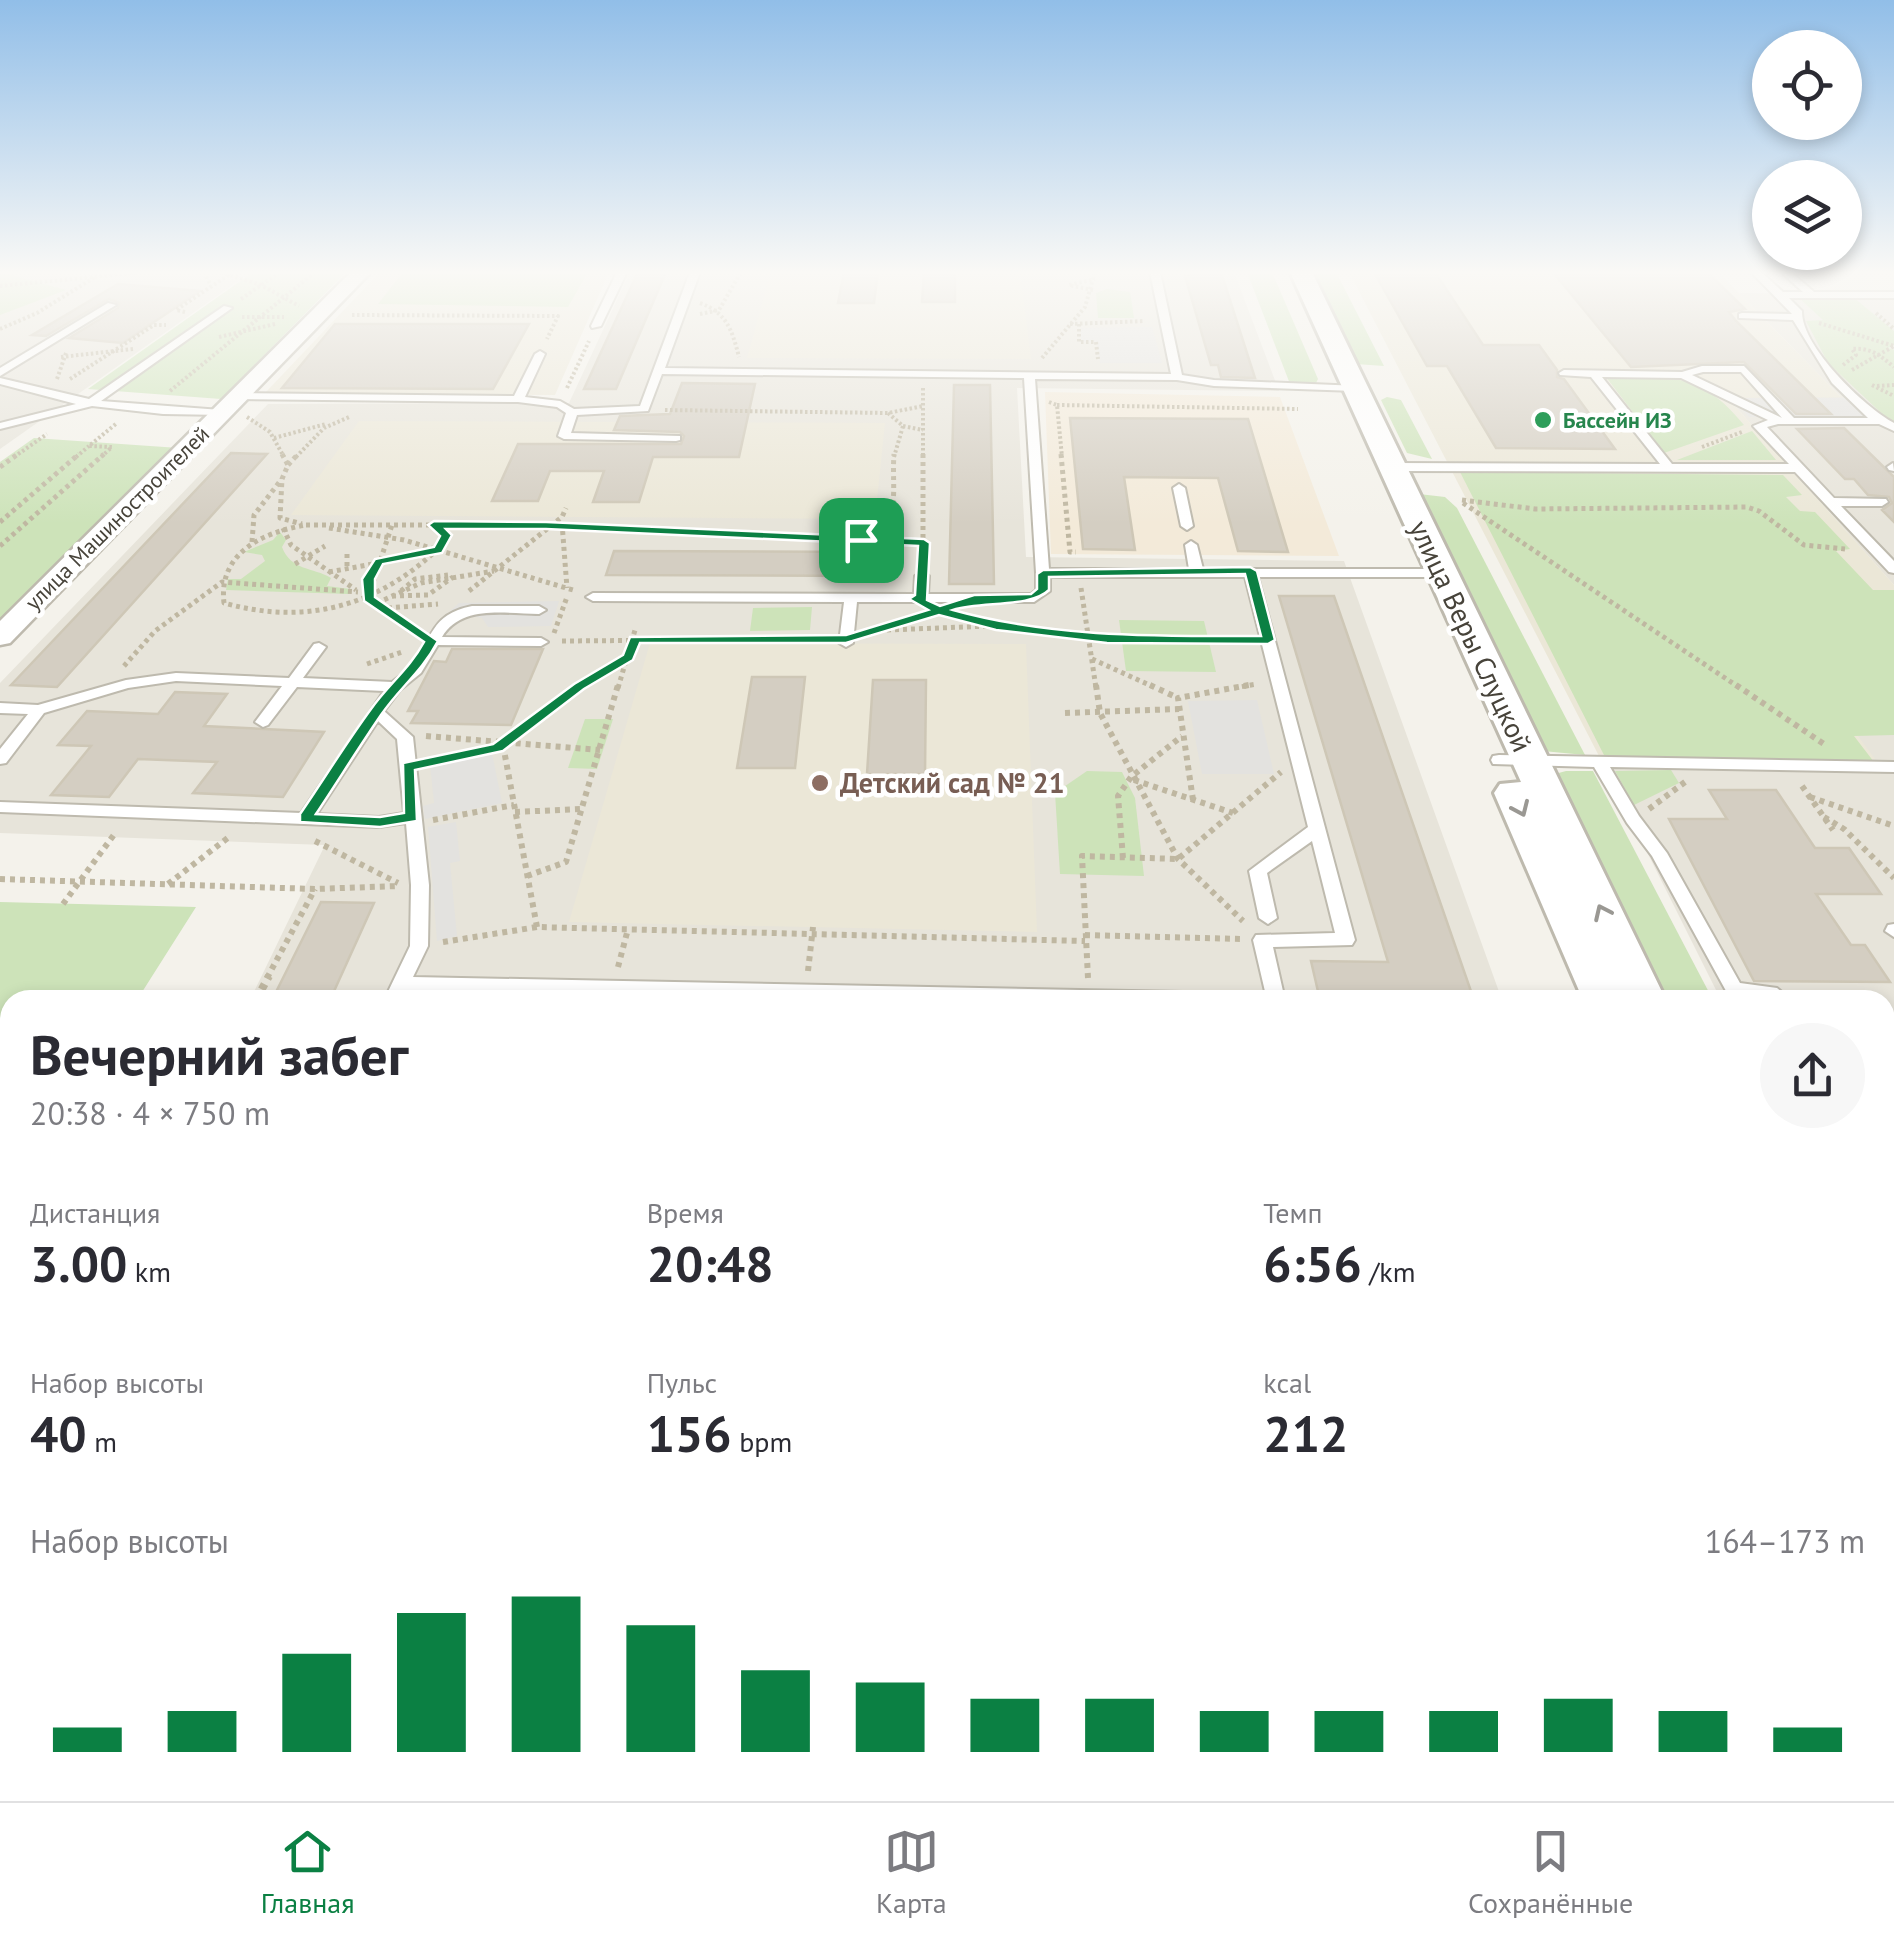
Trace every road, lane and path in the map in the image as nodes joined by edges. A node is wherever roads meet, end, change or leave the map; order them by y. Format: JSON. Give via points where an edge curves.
{"nodes":[{"id":1,"x":28,"y":356,"type":"edge"},
{"id":2,"x":106,"y":356,"type":"edge"},
{"id":3,"x":158,"y":356,"type":"edge"},
{"id":4,"x":278,"y":356,"type":"edge"},
{"id":5,"x":539,"y":356,"type":"edge"},
{"id":6,"x":582,"y":356,"type":"edge"},
{"id":7,"x":665,"y":356,"type":"edge"},
{"id":8,"x":1045,"y":356,"type":"edge"},
{"id":9,"x":1098,"y":356,"type":"edge"},
{"id":10,"x":1172,"y":356,"type":"edge"},
{"id":11,"x":1328,"y":356,"type":"edge"},
{"id":12,"x":1333,"y":356,"type":"edge"},
{"id":13,"x":1820,"y":356,"type":"edge"},
{"id":14,"x":1856,"y":356,"type":"edge"},
{"id":15,"x":1877,"y":356,"type":"edge"},
{"id":16,"x":1099,"y":366,"type":"dead end"},
{"id":17,"x":660,"y":371,"type":"junction"},
{"id":18,"x":1847,"y":372,"type":"junction"},
{"id":19,"x":0,"y":373,"type":"edge"},
{"id":20,"x":1564,"y":373,"type":"dead end"},
{"id":21,"x":922,"y":374,"type":"junction"},
{"id":22,"x":1594,"y":374,"type":"junction"},
{"id":23,"x":1682,"y":375,"type":"junction"},
{"id":24,"x":1029,"y":376,"type":"junction"},
{"id":25,"x":1176,"y":377,"type":"junction"},
{"id":26,"x":1854,"y":378,"type":"dead end"},
{"id":27,"x":0,"y":381,"type":"edge"},
{"id":28,"x":1866,"y":384,"type":"dead end"},
{"id":29,"x":56,"y":388,"type":"dead end"},
{"id":30,"x":1345,"y":388,"type":"junction"},
{"id":31,"x":1030,"y":394,"type":"junction"},
{"id":32,"x":1894,"y":396,"type":"edge"},
{"id":33,"x":518,"y":400,"type":"junction"},
{"id":34,"x":88,"y":404,"type":"junction"},
{"id":35,"x":560,"y":404,"type":"junction"},
{"id":36,"x":229,"y":405,"type":"junction"},
{"id":37,"x":1057,"y":405,"type":"junction"},
{"id":38,"x":923,"y":406,"type":"junction"},
{"id":39,"x":644,"y":409,"type":"junction"},
{"id":40,"x":1298,"y":409,"type":"dead end"},
{"id":41,"x":365,"y":412,"type":"dead end"},
{"id":42,"x":572,"y":412,"type":"junction"},
{"id":43,"x":888,"y":413,"type":"junction"},
{"id":44,"x":1878,"y":420,"type":"junction"},
{"id":45,"x":1785,"y":421,"type":"junction"},
{"id":46,"x":333,"y":422,"type":"junction"},
{"id":47,"x":0,"y":426,"type":"edge"},
{"id":48,"x":903,"y":426,"type":"junction"},
{"id":49,"x":1760,"y":426,"type":"junction"},
{"id":50,"x":1894,"y":428,"type":"edge"},
{"id":51,"x":922,"y":430,"type":"junction"},
{"id":52,"x":274,"y":438,"type":"junction"},
{"id":53,"x":676,"y":438,"type":"dead end"},
{"id":54,"x":90,"y":446,"type":"dead end"},
{"id":55,"x":1665,"y":464,"type":"junction"},
{"id":56,"x":288,"y":465,"type":"junction"},
{"id":57,"x":1392,"y":466,"type":"junction"},
{"id":58,"x":1797,"y":468,"type":"junction"},
{"id":59,"x":282,"y":479,"type":"junction"},
{"id":60,"x":1179,"y":488,"type":"dead end"},
{"id":61,"x":1834,"y":502,"type":"junction"},
{"id":62,"x":1882,"y":502,"type":"dead end"},
{"id":63,"x":562,"y":517,"type":"dead end"},
{"id":64,"x":280,"y":518,"type":"junction"},
{"id":65,"x":0,"y":522,"type":"edge"},
{"id":66,"x":306,"y":525,"type":"junction"},
{"id":67,"x":392,"y":525,"type":"junction"},
{"id":68,"x":434,"y":525,"type":"junction"},
{"id":69,"x":1187,"y":526,"type":"dead end"},
{"id":70,"x":563,"y":527,"type":"junction"},
{"id":71,"x":283,"y":528,"type":"junction"},
{"id":72,"x":391,"y":538,"type":"junction"},
{"id":73,"x":861,"y":540,"type":"junction"},
{"id":74,"x":252,"y":542,"type":"junction"},
{"id":75,"x":924,"y":543,"type":"junction"},
{"id":76,"x":1191,"y":545,"type":"dead end"},
{"id":77,"x":325,"y":546,"type":"dead end"},
{"id":78,"x":1877,"y":550,"type":"junction"},
{"id":79,"x":436,"y":552,"type":"junction"},
{"id":80,"x":348,"y":554,"type":"dead end"},
{"id":81,"x":308,"y":556,"type":"junction"},
{"id":82,"x":379,"y":561,"type":"junction"},
{"id":83,"x":296,"y":564,"type":"dead end"},
{"id":84,"x":1892,"y":564,"type":"edge"},
{"id":85,"x":347,"y":568,"type":"junction"},
{"id":86,"x":495,"y":571,"type":"dead end"},
{"id":87,"x":1250,"y":571,"type":"junction"},
{"id":88,"x":329,"y":572,"type":"junction"},
{"id":89,"x":1429,"y":573,"type":"junction"},
{"id":90,"x":1043,"y":574,"type":"junction"},
{"id":91,"x":1079,"y":574,"type":"junction"},
{"id":92,"x":1197,"y":574,"type":"junction"},
{"id":93,"x":454,"y":576,"type":"junction"},
{"id":94,"x":922,"y":576,"type":"joint"},
{"id":95,"x":222,"y":582,"type":"junction"},
{"id":96,"x":567,"y":588,"type":"junction"},
{"id":97,"x":358,"y":592,"type":"junction"},
{"id":98,"x":392,"y":596,"type":"junction"},
{"id":99,"x":593,"y":596,"type":"joint"},
{"id":100,"x":368,"y":598,"type":"junction"},
{"id":101,"x":851,"y":598,"type":"junction"},
{"id":102,"x":918,"y":599,"type":"junction"},
{"id":103,"x":377,"y":603,"type":"junction"},
{"id":104,"x":441,"y":604,"type":"dead end"},
{"id":105,"x":388,"y":608,"type":"junction"},
{"id":106,"x":539,"y":610,"type":"dead end"},
{"id":107,"x":939,"y":611,"type":"junction"},
{"id":108,"x":996,"y":626,"type":"junction"},
{"id":109,"x":635,"y":630,"type":"dead end"},
{"id":110,"x":875,"y":630,"type":"junction"},
{"id":111,"x":1088,"y":636,"type":"junction"},
{"id":112,"x":0,"y":637,"type":"edge"},
{"id":113,"x":634,"y":640,"type":"junction"},
{"id":114,"x":1268,"y":640,"type":"junction"},
{"id":115,"x":431,"y":641,"type":"junction"},
{"id":116,"x":846,"y":641,"type":"junction"},
{"id":117,"x":541,"y":642,"type":"joint"},
{"id":118,"x":318,"y":647,"type":"dead end"},
{"id":119,"x":628,"y":658,"type":"junction"},
{"id":120,"x":1092,"y":658,"type":"junction"},
{"id":121,"x":1278,"y":680,"type":"junction"},
{"id":122,"x":292,"y":682,"type":"junction"},
{"id":123,"x":395,"y":687,"type":"junction"},
{"id":124,"x":104,"y":690,"type":"junction"},
{"id":125,"x":1178,"y":698,"type":"junction"},
{"id":126,"x":0,"y":708,"type":"edge"},
{"id":127,"x":1179,"y":709,"type":"junction"},
{"id":128,"x":39,"y":710,"type":"junction"},
{"id":129,"x":376,"y":712,"type":"junction"},
{"id":130,"x":1065,"y":712,"type":"dead end"},
{"id":131,"x":1100,"y":712,"type":"junction"},
{"id":132,"x":263,"y":722,"type":"dead end"},
{"id":133,"x":1184,"y":736,"type":"junction"},
{"id":134,"x":405,"y":737,"type":"junction"},
{"id":135,"x":502,"y":745,"type":"junction"},
{"id":136,"x":600,"y":750,"type":"junction"},
{"id":137,"x":0,"y":758,"type":"edge"},
{"id":138,"x":1515,"y":761,"type":"junction"},
{"id":139,"x":1600,"y":762,"type":"junction"},
{"id":140,"x":1675,"y":764,"type":"junction"},
{"id":141,"x":1789,"y":765,"type":"junction"},
{"id":142,"x":408,"y":766,"type":"junction"},
{"id":143,"x":1859,"y":767,"type":"junction"},
{"id":144,"x":1894,"y":767,"type":"edge"},
{"id":145,"x":1286,"y":768,"type":"dead end"},
{"id":146,"x":1132,"y":778,"type":"junction"},
{"id":147,"x":1810,"y":797,"type":"junction"},
{"id":148,"x":1193,"y":800,"type":"junction"},
{"id":149,"x":0,"y":807,"type":"edge"},
{"id":150,"x":514,"y":808,"type":"junction"},
{"id":151,"x":582,"y":810,"type":"junction"},
{"id":152,"x":131,"y":812,"type":"junction"},
{"id":153,"x":1232,"y":813,"type":"junction"},
{"id":154,"x":261,"y":816,"type":"junction"},
{"id":155,"x":1824,"y":817,"type":"junction"},
{"id":156,"x":306,"y":818,"type":"junction"},
{"id":157,"x":1633,"y":820,"type":"junction"},
{"id":158,"x":412,"y":821,"type":"junction"},
{"id":159,"x":1894,"y":826,"type":"edge"},
{"id":160,"x":1317,"y":829,"type":"junction"},
{"id":161,"x":1833,"y":830,"type":"dead end"},
{"id":162,"x":1123,"y":858,"type":"junction"},
{"id":163,"x":1178,"y":859,"type":"junction"},
{"id":164,"x":527,"y":876,"type":"junction"},
{"id":165,"x":1894,"y":878,"type":"edge"},
{"id":166,"x":0,"y":879,"type":"edge"},
{"id":167,"x":79,"y":882,"type":"junction"},
{"id":168,"x":167,"y":884,"type":"junction"},
{"id":169,"x":315,"y":889,"type":"junction"},
{"id":170,"x":63,"y":904,"type":"dead end"},
{"id":171,"x":1268,"y":918,"type":"dead end"},
{"id":172,"x":537,"y":927,"type":"junction"},
{"id":173,"x":628,"y":929,"type":"junction"},
{"id":174,"x":813,"y":931,"type":"junction"},
{"id":175,"x":1085,"y":938,"type":"junction"},
{"id":176,"x":1262,"y":940,"type":"junction"},
{"id":177,"x":419,"y":946,"type":"junction"},
{"id":178,"x":612,"y":988,"type":"junction"},
{"id":179,"x":261,"y":990,"type":"edge"},
{"id":180,"x":397,"y":990,"type":"edge"},
{"id":181,"x":504,"y":990,"type":"edge"},
{"id":182,"x":709,"y":990,"type":"edge"},
{"id":183,"x":806,"y":990,"type":"edge"},
{"id":184,"x":1088,"y":990,"type":"edge"},
{"id":185,"x":1274,"y":990,"type":"edge"},
{"id":186,"x":1602,"y":990,"type":"edge"},
{"id":187,"x":1638,"y":990,"type":"edge"},
{"id":188,"x":1734,"y":990,"type":"edge"}],
"edges":[{"from":1,"to":19,"type":"lane"},
{"from":2,"to":29,"type":"path"},
{"from":3,"to":34,"type":"lane"},
{"from":4,"to":36,"type":"street","name":"улица Машиностроителей"},
{"from":5,"to":33,"type":"lane"},
{"from":6,"to":35,"type":"path"},
{"from":7,"to":17,"type":"lane"},
{"from":8,"to":24,"type":"path"},
{"from":9,"to":16,"type":"path"},
{"from":10,"to":25,"type":"lane"},
{"from":11,"to":30,"type":"street","name":"улица Веры Слуцкой"},
{"from":12,"to":30,"type":"street","name":"улица Веры Слуцкой"},
{"from":13,"to":44,"type":"lane","via":[[1834,380]]},
{"from":14,"to":18,"type":"path","via":[[1843,366]]},
{"from":15,"to":18,"type":"path"},
{"from":17,"to":21,"type":"lane"},
{"from":17,"to":39,"type":"lane"},
{"from":18,"to":26,"type":"path"},
{"from":20,"to":22,"type":"lane"},
{"from":21,"to":24,"type":"lane"},
{"from":21,"to":38,"type":"path"},
{"from":22,"to":23,"type":"lane"},
{"from":22,"to":55,"type":"lane"},
{"from":23,"to":45,"type":"lane"},
{"from":23,"to":45,"type":"lane","via":[[1702,368],[1744,369]]},
{"from":24,"to":25,"type":"lane"},
{"from":24,"to":31,"type":"lane"},
{"from":25,"to":30,"type":"lane"},
{"from":27,"to":34,"type":"lane"},
{"from":28,"to":32,"type":"path"},
{"from":30,"to":57,"type":"street","name":"улица Веры Слуцкой"},
{"from":30,"to":89,"type":"street","name":"улица Веры Слуцкой"},
{"from":31,"to":37,"type":"path"},
{"from":31,"to":90,"type":"lane"},
{"from":33,"to":35,"type":"lane"},
{"from":33,"to":36,"type":"lane"},
{"from":34,"to":36,"type":"lane"},
{"from":34,"to":47,"type":"lane"},
{"from":35,"to":42,"type":"lane"},
{"from":36,"to":52,"type":"path"},
{"from":36,"to":112,"type":"street","name":"улица Машиностроителей"},
{"from":37,"to":40,"type":"path"},
{"from":37,"to":91,"type":"path","via":[[1070,552],[1087,552]]},
{"from":38,"to":43,"type":"path"},
{"from":38,"to":51,"type":"path"},
{"from":39,"to":42,"type":"lane"},
{"from":39,"to":43,"type":"path"},
{"from":41,"to":46,"type":"path"},
{"from":42,"to":53,"type":"lane","via":[[564,436]]},
{"from":43,"to":48,"type":"path"},
{"from":44,"to":45,"type":"lane"},
{"from":44,"to":50,"type":"lane"},
{"from":45,"to":49,"type":"lane"},
{"from":46,"to":52,"type":"path"},
{"from":46,"to":56,"type":"path"},
{"from":48,"to":51,"type":"path"},
{"from":48,"to":73,"type":"path","via":[[894,456],[892,511],[881,530]]},
{"from":49,"to":55,"type":"path"},
{"from":49,"to":58,"type":"lane"},
{"from":51,"to":75,"type":"path"},
{"from":52,"to":56,"type":"path"},
{"from":54,"to":65,"type":"path"},
{"from":55,"to":57,"type":"lane"},
{"from":55,"to":58,"type":"lane"},
{"from":56,"to":59,"type":"path"},
{"from":57,"to":89,"type":"street","name":"улица Веры Слуцкой"},
{"from":58,"to":61,"type":"lane"},
{"from":59,"to":64,"type":"path"},
{"from":59,"to":74,"type":"path","via":[[254,515]]},
{"from":60,"to":69,"type":"lane"},
{"from":61,"to":62,"type":"lane"},
{"from":61,"to":78,"type":"lane"},
{"from":63,"to":70,"type":"path"},
{"from":64,"to":66,"type":"path"},
{"from":64,"to":71,"type":"path"},
{"from":66,"to":67,"type":"path"},
{"from":66,"to":71,"type":"path"},
{"from":66,"to":72,"type":"path"},
{"from":67,"to":68,"type":"path"},
{"from":67,"to":72,"type":"path"},
{"from":68,"to":70,"type":"path"},
{"from":68,"to":79,"type":"path","via":[[446,535]]},
{"from":70,"to":73,"type":"path"},
{"from":70,"to":96,"type":"path"},
{"from":71,"to":74,"type":"path"},
{"from":71,"to":81,"type":"path"},
{"from":72,"to":79,"type":"path"},
{"from":72,"to":82,"type":"path"},
{"from":73,"to":75,"type":"path"},
{"from":74,"to":95,"type":"path"},
{"from":75,"to":94,"type":"path"},
{"from":76,"to":92,"type":"lane"},
{"from":77,"to":81,"type":"path"},
{"from":78,"to":84,"type":"lane"},
{"from":78,"to":143,"type":"path","via":[[1804,545],[1748,507],[1544,512],[1462,502]]},
{"from":79,"to":82,"type":"path"},
{"from":79,"to":96,"type":"path"},
{"from":79,"to":100,"type":"path"},
{"from":80,"to":85,"type":"path"},
{"from":81,"to":83,"type":"path"},
{"from":81,"to":88,"type":"path"},
{"from":82,"to":85,"type":"path"},
{"from":82,"to":100,"type":"path","via":[[368,579]]},
{"from":85,"to":88,"type":"path"},
{"from":86,"to":93,"type":"path"},
{"from":87,"to":89,"type":"lane"},
{"from":87,"to":92,"type":"lane"},
{"from":87,"to":114,"type":"lane"},
{"from":88,"to":97,"type":"path"},
{"from":89,"to":138,"type":"street","name":"улица Веры Слуцкой"},
{"from":90,"to":91,"type":"lane"},
{"from":90,"to":102,"type":"lane","via":[[1043,590],[1034,598]]},
{"from":91,"to":92,"type":"lane"},
{"from":91,"to":111,"type":"path"},
{"from":93,"to":98,"type":"path"},
{"from":93,"to":98,"type":"path","via":[[428,595]]},
{"from":94,"to":102,"type":"lane"},
{"from":95,"to":97,"type":"path"},
{"from":95,"to":100,"type":"path","via":[[224,603],[242,610],[292,611]]},
{"from":95,"to":124,"type":"path","via":[[155,631]]},
{"from":96,"to":99,"type":"path"},
{"from":97,"to":100,"type":"path"},
{"from":98,"to":103,"type":"path"},
{"from":99,"to":101,"type":"lane"},
{"from":100,"to":103,"type":"path"},
{"from":101,"to":102,"type":"lane"},
{"from":101,"to":116,"type":"lane"},
{"from":102,"to":107,"type":"path"},
{"from":103,"to":105,"type":"path"},
{"from":104,"to":105,"type":"path"},
{"from":105,"to":115,"type":"path"},
{"from":106,"to":115,"type":"lane","via":[[458,613]]},
{"from":107,"to":108,"type":"path"},
{"from":107,"to":110,"type":"path"},
{"from":108,"to":110,"type":"path"},
{"from":108,"to":111,"type":"path"},
{"from":109,"to":113,"type":"path"},
{"from":110,"to":116,"type":"path"},
{"from":111,"to":114,"type":"path"},
{"from":111,"to":120,"type":"path"},
{"from":113,"to":116,"type":"path"},
{"from":113,"to":117,"type":"path"},
{"from":113,"to":119,"type":"path"},
{"from":114,"to":121,"type":"lane"},
{"from":115,"to":117,"type":"lane"},
{"from":115,"to":123,"type":"lane","via":[[416,670]]},
{"from":118,"to":122,"type":"lane"},
{"from":119,"to":135,"type":"path"},
{"from":119,"to":136,"type":"path"},
{"from":120,"to":125,"type":"path"},
{"from":120,"to":131,"type":"path"},
{"from":121,"to":125,"type":"path"},
{"from":121,"to":160,"type":"lane"},
{"from":122,"to":123,"type":"lane"},
{"from":122,"to":124,"type":"lane","via":[[176,677]]},
{"from":122,"to":132,"type":"lane"},
{"from":123,"to":129,"type":"lane"},
{"from":124,"to":128,"type":"lane"},
{"from":125,"to":127,"type":"path"},
{"from":126,"to":128,"type":"lane"},
{"from":127,"to":131,"type":"path"},
{"from":127,"to":133,"type":"path"},
{"from":128,"to":137,"type":"lane"},
{"from":129,"to":134,"type":"lane"},
{"from":129,"to":156,"type":"lane"},
{"from":130,"to":131,"type":"path"},
{"from":131,"to":146,"type":"path"},
{"from":133,"to":146,"type":"path"},
{"from":133,"to":148,"type":"path"},
{"from":134,"to":135,"type":"path"},
{"from":134,"to":142,"type":"lane"},
{"from":135,"to":136,"type":"path"},
{"from":135,"to":142,"type":"path"},
{"from":135,"to":150,"type":"path"},
{"from":136,"to":151,"type":"path"},
{"from":138,"to":139,"type":"lane"},
{"from":138,"to":186,"type":"street","name":"улица Веры Слуцкой","one_way":true},
{"from":187,"to":138,"type":"street","name":"улица Веры Слуцкой","one_way":true},
{"from":139,"to":140,"type":"lane"},
{"from":139,"to":157,"type":"lane"},
{"from":140,"to":141,"type":"lane"},
{"from":140,"to":157,"type":"path","via":[[1686,784]]},
{"from":141,"to":143,"type":"lane"},
{"from":141,"to":147,"type":"path"},
{"from":142,"to":158,"type":"lane"},
{"from":143,"to":144,"type":"lane"},
{"from":145,"to":153,"type":"path"},
{"from":146,"to":148,"type":"path"},
{"from":146,"to":162,"type":"path","via":[[1118,796]]},
{"from":146,"to":163,"type":"path"},
{"from":147,"to":155,"type":"path"},
{"from":147,"to":159,"type":"path"},
{"from":148,"to":153,"type":"path"},
{"from":149,"to":152,"type":"lane"},
{"from":150,"to":151,"type":"path"},
{"from":150,"to":158,"type":"path"},
{"from":150,"to":164,"type":"path"},
{"from":151,"to":164,"type":"path","via":[[566,862]]},
{"from":152,"to":154,"type":"lane"},
{"from":152,"to":167,"type":"path"},
{"from":153,"to":163,"type":"path"},
{"from":154,"to":156,"type":"lane"},
{"from":154,"to":168,"type":"path"},
{"from":154,"to":169,"type":"path","via":[[403,886]]},
{"from":155,"to":161,"type":"path"},
{"from":155,"to":165,"type":"path"},
{"from":156,"to":158,"type":"lane"},
{"from":157,"to":188,"type":"lane","via":[[1659,853]]},
{"from":158,"to":177,"type":"lane"},
{"from":160,"to":171,"type":"lane","via":[[1258,872]]},
{"from":160,"to":176,"type":"lane","via":[[1346,940]]},
{"from":162,"to":163,"type":"path"},
{"from":162,"to":175,"type":"path","via":[[1082,856]]},
{"from":163,"to":176,"type":"path"},
{"from":164,"to":172,"type":"path"},
{"from":166,"to":167,"type":"path"},
{"from":167,"to":168,"type":"path"},
{"from":167,"to":170,"type":"path"},
{"from":168,"to":169,"type":"path"},
{"from":169,"to":179,"type":"path"},
{"from":172,"to":173,"type":"path"},
{"from":172,"to":177,"type":"path"},
{"from":173,"to":174,"type":"path"},
{"from":173,"to":178,"type":"path"},
{"from":174,"to":175,"type":"path"},
{"from":174,"to":183,"type":"path"},
{"from":175,"to":176,"type":"path"},
{"from":175,"to":184,"type":"path"},
{"from":176,"to":185,"type":"lane"},
{"from":177,"to":180,"type":"lane"},
{"from":178,"to":181,"type":"lane"},
{"from":178,"to":182,"type":"lane"}]}
